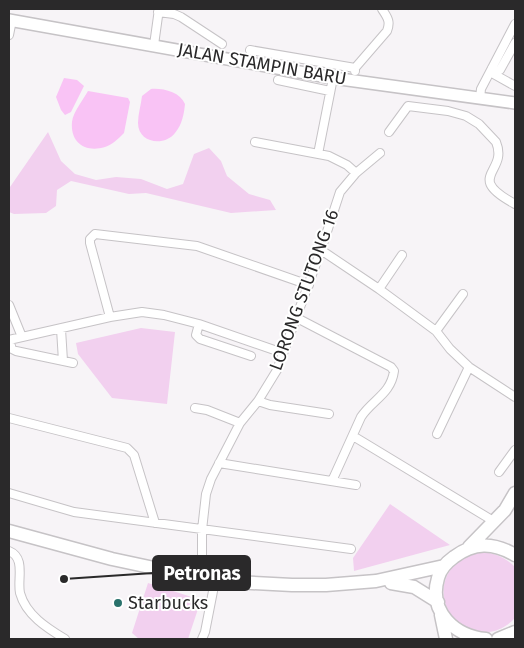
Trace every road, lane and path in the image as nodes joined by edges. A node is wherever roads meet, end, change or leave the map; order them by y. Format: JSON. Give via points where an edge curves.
{"nodes":[{"id":1,"x":158,"y":10,"type":"edge"},
{"id":2,"x":383,"y":10,"type":"edge"},
{"id":3,"x":10,"y":20,"type":"edge"},
{"id":4,"x":515,"y":24,"type":"edge"},
{"id":5,"x":9,"y":35,"type":"edge"},
{"id":6,"x":515,"y":43,"type":"edge"},
{"id":7,"x":222,"y":44,"type":"dead end"},
{"id":8,"x":154,"y":45,"type":"junction"},
{"id":9,"x":250,"y":50,"type":"dead end"},
{"id":10,"x":355,"y":68,"type":"junction"},
{"id":11,"x":491,"y":70,"type":"junction"},
{"id":12,"x":333,"y":78,"type":"junction"},
{"id":13,"x":278,"y":80,"type":"dead end"},
{"id":14,"x":354,"y":81,"type":"junction"},
{"id":15,"x":515,"y":86,"type":"edge"},
{"id":16,"x":412,"y":90,"type":"junction"},
{"id":17,"x":330,"y":91,"type":"junction"},
{"id":18,"x":480,"y":98,"type":"junction"},
{"id":19,"x":515,"y":104,"type":"edge"},
{"id":20,"x":408,"y":106,"type":"junction"},
{"id":21,"x":389,"y":132,"type":"dead end"},
{"id":22,"x":255,"y":142,"type":"dead end"},
{"id":23,"x":380,"y":152,"type":"dead end"},
{"id":24,"x":318,"y":154,"type":"junction"},
{"id":25,"x":356,"y":173,"type":"junction"},
{"id":26,"x":515,"y":204,"type":"edge"},
{"id":27,"x":321,"y":250,"type":"junction"},
{"id":28,"x":402,"y":255,"type":"dead end"},
{"id":29,"x":309,"y":284,"type":"junction"},
{"id":30,"x":379,"y":289,"type":"junction"},
{"id":31,"x":463,"y":294,"type":"dead end"},
{"id":32,"x":9,"y":305,"type":"edge"},
{"id":33,"x":110,"y":317,"type":"junction"},
{"id":34,"x":296,"y":318,"type":"junction"},
{"id":35,"x":199,"y":324,"type":"junction"},
{"id":36,"x":61,"y":329,"type":"junction"},
{"id":37,"x":436,"y":331,"type":"junction"},
{"id":38,"x":22,"y":337,"type":"junction"},
{"id":39,"x":9,"y":340,"type":"edge"},
{"id":40,"x":244,"y":340,"type":"junction"},
{"id":41,"x":241,"y":353,"type":"junction"},
{"id":42,"x":283,"y":353,"type":"junction"},
{"id":43,"x":251,"y":356,"type":"dead end"},
{"id":44,"x":63,"y":361,"type":"junction"},
{"id":45,"x":73,"y":363,"type":"dead end"},
{"id":46,"x":469,"y":367,"type":"junction"},
{"id":47,"x":515,"y":397,"type":"edge"},
{"id":48,"x":258,"y":400,"type":"junction"},
{"id":49,"x":195,"y":408,"type":"dead end"},
{"id":50,"x":329,"y":414,"type":"dead end"},
{"id":51,"x":9,"y":418,"type":"edge"},
{"id":52,"x":240,"y":423,"type":"junction"},
{"id":53,"x":437,"y":434,"type":"dead end"},
{"id":54,"x":353,"y":436,"type":"junction"},
{"id":55,"x":515,"y":450,"type":"edge"},
{"id":56,"x":219,"y":463,"type":"junction"},
{"id":57,"x":499,"y":472,"type":"dead end"},
{"id":58,"x":332,"y":481,"type":"junction"},
{"id":59,"x":356,"y":484,"type":"dead end"},
{"id":60,"x":9,"y":493,"type":"edge"},
{"id":61,"x":515,"y":493,"type":"edge"},
{"id":62,"x":494,"y":522,"type":"junction"},
{"id":63,"x":155,"y":523,"type":"junction"},
{"id":64,"x":202,"y":530,"type":"junction"},
{"id":65,"x":9,"y":531,"type":"edge"},
{"id":66,"x":351,"y":549,"type":"dead end"},
{"id":67,"x":467,"y":549,"type":"junction"},
{"id":68,"x":9,"y":551,"type":"edge"},
{"id":69,"x":515,"y":554,"type":"edge"},
{"id":70,"x":444,"y":566,"type":"junction"},
{"id":71,"x":202,"y":578,"type":"junction"},
{"id":72,"x":215,"y":581,"type":"junction"},
{"id":73,"x":376,"y":581,"type":"junction"},
{"id":74,"x":439,"y":605,"type":"junction"},
{"id":75,"x":515,"y":632,"type":"edge"},
{"id":76,"x":65,"y":639,"type":"edge"},
{"id":77,"x":202,"y":639,"type":"edge"},
{"id":78,"x":446,"y":639,"type":"edge"},
{"id":79,"x":486,"y":639,"type":"edge"},
{"id":80,"x":498,"y":639,"type":"edge"}],
"edges":[{"from":1,"to":7,"type":"street","via":[[181,17]]},
{"from":1,"to":8,"type":"street"},
{"from":2,"to":10,"type":"street","via":[[389,19],[387,31]]},
{"from":3,"to":5,"type":"street"},
{"from":3,"to":8,"type":"street","name":"JALAN STAMPIN BARU"},
{"from":4,"to":11,"type":"street"},
{"from":6,"to":11,"type":"street","via":[[501,70]]},
{"from":8,"to":12,"type":"street","name":"JALAN STAMPIN BARU"},
{"from":9,"to":10,"type":"street"},
{"from":10,"to":14,"type":"street"},
{"from":11,"to":15,"type":"street"},
{"from":11,"to":18,"type":"street"},
{"from":12,"to":14,"type":"street","name":"JALAN STAMPIN BARU"},
{"from":12,"to":17,"type":"street"},
{"from":13,"to":17,"type":"street"},
{"from":14,"to":16,"type":"street","name":"JALAN STAMPIN BARU"},
{"from":16,"to":18,"type":"street","name":"JALAN STAMPIN BARU"},
{"from":16,"to":20,"type":"street"},
{"from":17,"to":24,"type":"street"},
{"from":18,"to":19,"type":"street","name":"JALAN STAMPIN BARU"},
{"from":20,"to":21,"type":"street"},
{"from":20,"to":26,"type":"street","via":[[448,111],[479,124],[498,146],[489,184]]},
{"from":22,"to":24,"type":"street"},
{"from":23,"to":25,"type":"street","name":"LORONG STUTONG 16"},
{"from":24,"to":25,"type":"street","via":[[337,159]]},
{"from":25,"to":27,"type":"street","name":"LORONG STUTONG 16","via":[[340,192]]},
{"from":27,"to":29,"type":"street","name":"LORONG STUTONG 16"},
{"from":27,"to":30,"type":"street"},
{"from":28,"to":30,"type":"street"},
{"from":29,"to":33,"type":"street","via":[[197,246],[96,234],[90,243]]},
{"from":29,"to":34,"type":"street","name":"LORONG STUTONG 16"},
{"from":30,"to":37,"type":"street"},
{"from":31,"to":37,"type":"street"},
{"from":32,"to":38,"type":"street"},
{"from":33,"to":35,"type":"street","via":[[142,312]]},
{"from":33,"to":36,"type":"street"},
{"from":34,"to":42,"type":"street","name":"LORONG STUTONG 16"},
{"from":34,"to":54,"type":"street","via":[[394,371],[387,390],[367,408]]},
{"from":35,"to":40,"type":"street"},
{"from":35,"to":41,"type":"street","via":[[197,337]]},
{"from":36,"to":38,"type":"street"},
{"from":36,"to":44,"type":"street"},
{"from":37,"to":46,"type":"street"},
{"from":38,"to":39,"type":"street"},
{"from":39,"to":44,"type":"street","via":[[16,351]]},
{"from":40,"to":41,"type":"street"},
{"from":40,"to":42,"type":"street"},
{"from":41,"to":43,"type":"street"},
{"from":42,"to":48,"type":"street","name":"LORONG STUTONG 16","via":[[277,370]]},
{"from":44,"to":45,"type":"street"},
{"from":46,"to":47,"type":"street"},
{"from":46,"to":53,"type":"street"},
{"from":48,"to":50,"type":"street","via":[[270,405]]},
{"from":48,"to":52,"type":"street","name":"LORONG STUTONG 16"},
{"from":49,"to":52,"type":"street"},
{"from":51,"to":63,"type":"street","via":[[127,448],[134,455]]},
{"from":52,"to":56,"type":"street","name":"LORONG STUTONG 16"},
{"from":54,"to":58,"type":"street"},
{"from":54,"to":62,"type":"street"},
{"from":55,"to":57,"type":"street"},
{"from":56,"to":58,"type":"street"},
{"from":56,"to":64,"type":"street","name":"LORONG STUTONG 16","via":[[206,494]]},
{"from":58,"to":59,"type":"street"},
{"from":60,"to":63,"type":"street","via":[[74,512]]},
{"from":61,"to":62,"type":"main road"},
{"from":62,"to":67,"type":"main road"},
{"from":63,"to":64,"type":"street"},
{"from":64,"to":66,"type":"street"},
{"from":64,"to":71,"type":"street","name":"LORONG STUTONG 16"},
{"from":65,"to":71,"type":"main road","via":[[112,559]]},
{"from":67,"to":69,"type":"main road","via":[[475,545],[494,546]]},
{"from":67,"to":70,"type":"main road"},
{"from":68,"to":76,"type":"street","via":[[19,561],[20,593],[30,612]]},
{"from":70,"to":73,"type":"main road"},
{"from":70,"to":74,"type":"main road","via":[[436,586]]},
{"from":71,"to":72,"type":"main road"},
{"from":72,"to":73,"type":"main road","via":[[326,585]]},
{"from":72,"to":77,"type":"street"},
{"from":73,"to":74,"type":"main road","via":[[419,589]]},
{"from":74,"to":78,"type":"main road"},
{"from":74,"to":79,"type":"main road","via":[[447,621],[460,633]]},
{"from":75,"to":80,"type":"main road"}]}
